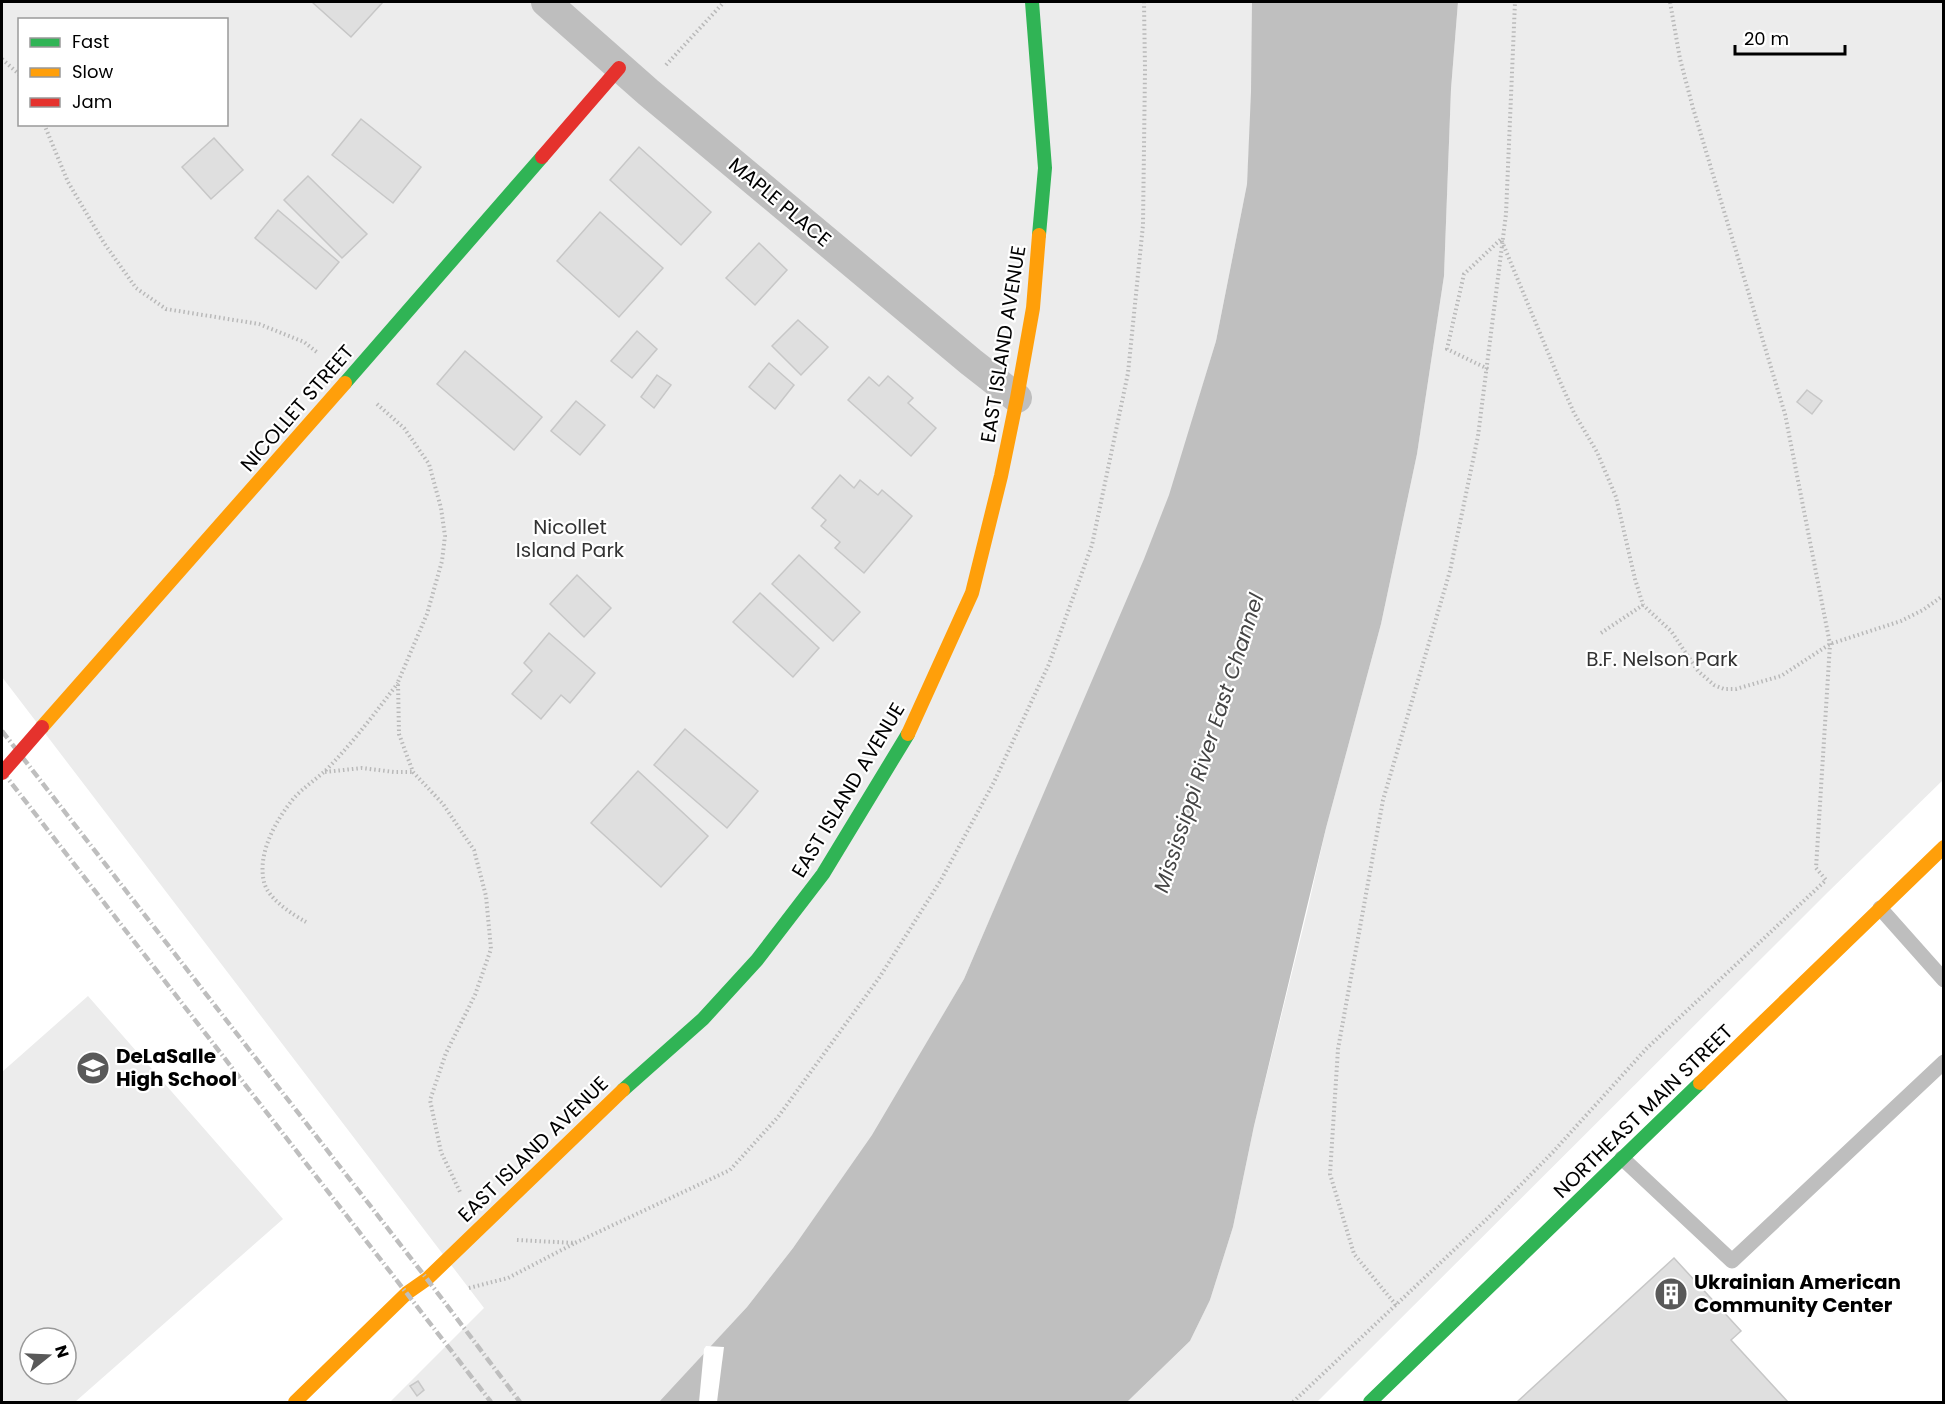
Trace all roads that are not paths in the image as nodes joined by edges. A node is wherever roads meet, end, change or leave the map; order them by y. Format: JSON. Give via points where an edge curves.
{"nodes":[{"id":1,"x":546,"y":2,"type":"edge"},
{"id":2,"x":1032,"y":2,"type":"edge"},
{"id":3,"x":620,"y":68,"type":"junction"},
{"id":4,"x":1017,"y":398,"type":"junction"},
{"id":5,"x":2,"y":773,"type":"edge"},
{"id":6,"x":1944,"y":847,"type":"edge"},
{"id":7,"x":1880,"y":908,"type":"junction"},
{"id":8,"x":1944,"y":981,"type":"edge"},
{"id":9,"x":1944,"y":1062,"type":"edge"},
{"id":10,"x":1622,"y":1158,"type":"junction"},
{"id":11,"x":294,"y":1402,"type":"edge"},
{"id":12,"x":1370,"y":1402,"type":"edge"}],
"edges":[{"from":1,"to":3,"type":"street","name":"MAPLE PLACE"},
{"from":2,"to":4,"type":"street","name":"EAST ISLAND AVENUE","via":[[1045,168],[1033,308]]},
{"from":3,"to":4,"type":"street","name":"MAPLE PLACE"},
{"from":3,"to":5,"type":"street","name":"NICOLLET STREET","bridge":true},
{"from":4,"to":11,"type":"street","name":"EAST ISLAND AVENUE","via":[[972,593],[913,726],[823,874],[757,960],[704,1019],[632,1082]]},
{"from":6,"to":7,"type":"street","name":"NORTHEAST MAIN STREET"},
{"from":7,"to":8,"type":"lane"},
{"from":7,"to":10,"type":"street","name":"NORTHEAST MAIN STREET"},
{"from":9,"to":10,"type":"lane","via":[[1732,1261]]},
{"from":10,"to":12,"type":"street","name":"NORTHEAST MAIN STREET"}]}
